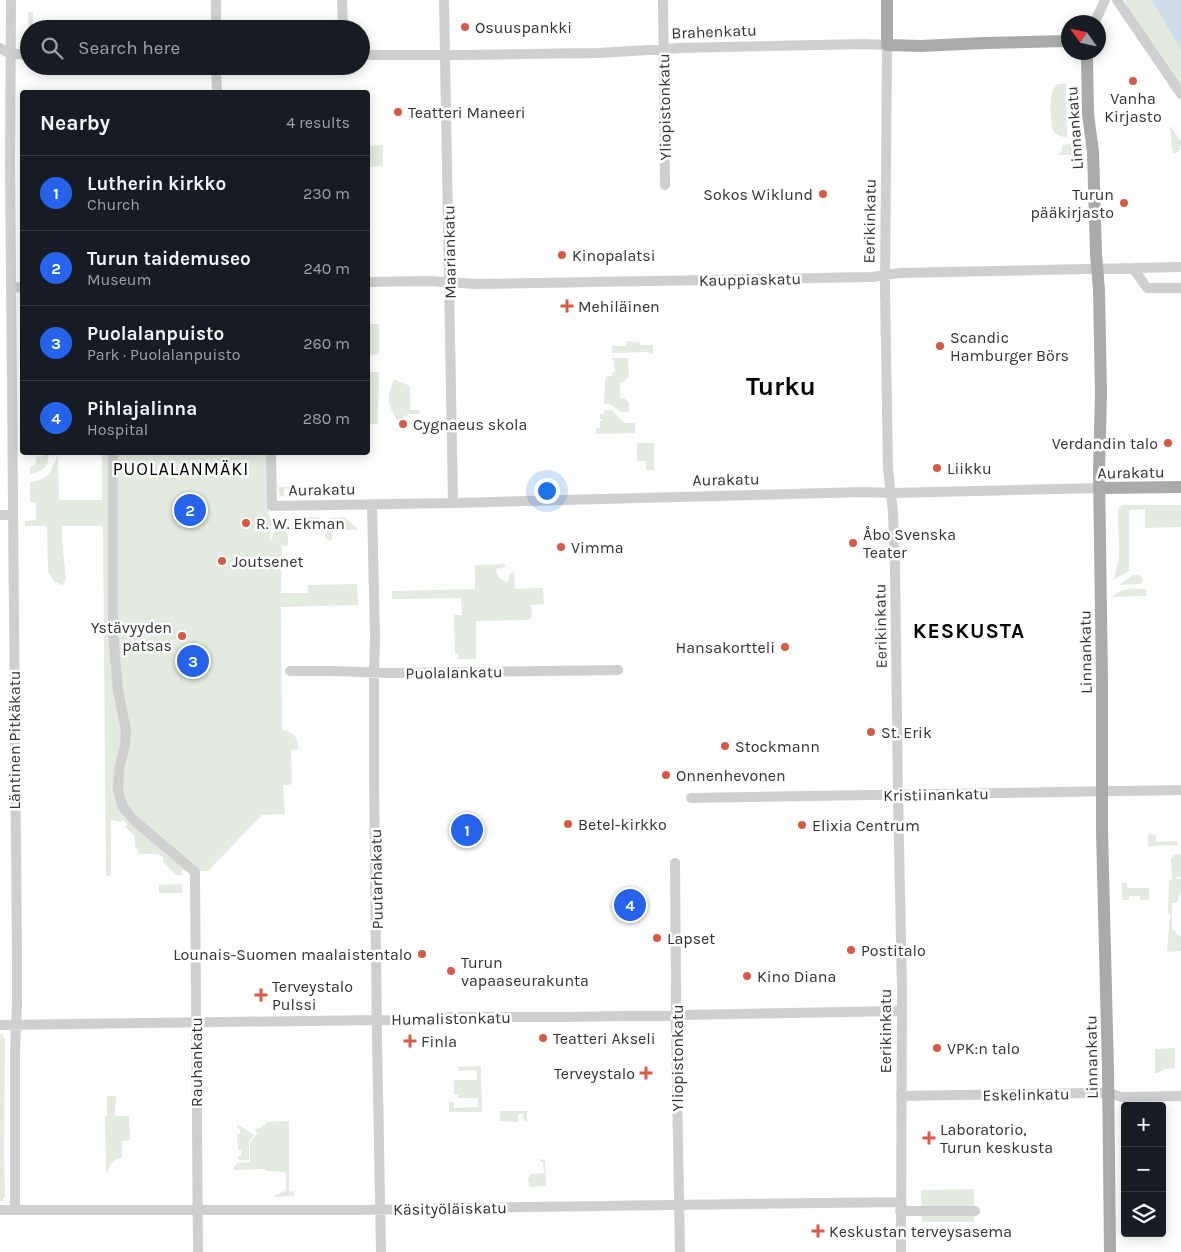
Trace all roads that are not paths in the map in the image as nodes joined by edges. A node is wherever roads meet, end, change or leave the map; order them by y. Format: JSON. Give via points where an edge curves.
{"nodes":[{"id":1,"x":11,"y":0,"type":"edge"},
{"id":2,"x":216,"y":0,"type":"edge"},
{"id":3,"x":342,"y":0,"type":"edge"},
{"id":4,"x":444,"y":0,"type":"edge"},
{"id":5,"x":663,"y":0,"type":"edge"},
{"id":6,"x":887,"y":0,"type":"edge"},
{"id":7,"x":1105,"y":0,"type":"edge"},
{"id":8,"x":1117,"y":0,"type":"edge"},
{"id":9,"x":1098,"y":15,"type":"edge"},
{"id":10,"x":216,"y":20,"type":"edge"},
{"id":11,"x":343,"y":20,"type":"edge"},
{"id":12,"x":1061,"y":41,"type":"edge"},
{"id":13,"x":887,"y":45,"type":"junction"},
{"id":14,"x":0,"y":48,"type":"edge"},
{"id":15,"x":663,"y":50,"type":"junction"},
{"id":16,"x":10,"y":54,"type":"junction"},
{"id":17,"x":20,"y":54,"type":"edge"},
{"id":18,"x":370,"y":55,"type":"edge"},
{"id":19,"x":444,"y":55,"type":"junction"},
{"id":20,"x":0,"y":58,"type":"edge"},
{"id":21,"x":1087,"y":60,"type":"edge"},
{"id":22,"x":216,"y":75,"type":"edge"},
{"id":23,"x":217,"y":90,"type":"edge"},
{"id":24,"x":1181,"y":94,"type":"edge"},
{"id":25,"x":665,"y":185,"type":"dead end"},
{"id":26,"x":1181,"y":267,"type":"edge"},
{"id":27,"x":1097,"y":268,"type":"junction"},
{"id":28,"x":1133,"y":268,"type":"junction"},
{"id":29,"x":885,"y":275,"type":"junction"},
{"id":30,"x":370,"y":282,"type":"edge"},
{"id":31,"x":450,"y":282,"type":"junction"},
{"id":32,"x":20,"y":287,"type":"edge"},
{"id":33,"x":11,"y":288,"type":"junction"},
{"id":34,"x":1181,"y":288,"type":"edge"},
{"id":35,"x":113,"y":455,"type":"edge"},
{"id":36,"x":271,"y":455,"type":"edge"},
{"id":37,"x":1181,"y":487,"type":"edge"},
{"id":38,"x":1099,"y":488,"type":"junction"},
{"id":39,"x":891,"y":493,"type":"junction"},
{"id":40,"x":453,"y":503,"type":"junction"},
{"id":41,"x":372,"y":505,"type":"junction"},
{"id":42,"x":0,"y":515,"type":"edge"},
{"id":43,"x":12,"y":515,"type":"junction"},
{"id":44,"x":618,"y":670,"type":"dead end"},
{"id":45,"x":290,"y":671,"type":"dead end"},
{"id":46,"x":374,"y":673,"type":"junction"},
{"id":47,"x":1181,"y":790,"type":"edge"},
{"id":48,"x":1102,"y":791,"type":"junction"},
{"id":49,"x":898,"y":795,"type":"junction"},
{"id":50,"x":691,"y":798,"type":"dead end"},
{"id":51,"x":675,"y":863,"type":"dead end"},
{"id":52,"x":901,"y":1011,"type":"junction"},
{"id":53,"x":676,"y":1015,"type":"junction"},
{"id":54,"x":377,"y":1020,"type":"junction"},
{"id":55,"x":196,"y":1023,"type":"junction"},
{"id":56,"x":0,"y":1025,"type":"edge"},
{"id":57,"x":16,"y":1025,"type":"junction"},
{"id":58,"x":1108,"y":1093,"type":"junction"},
{"id":59,"x":901,"y":1096,"type":"junction"},
{"id":60,"x":1181,"y":1096,"type":"edge"},
{"id":61,"x":679,"y":1205,"type":"junction"},
{"id":62,"x":900,"y":1206,"type":"junction"},
{"id":63,"x":0,"y":1210,"type":"edge"},
{"id":64,"x":16,"y":1210,"type":"junction"},
{"id":65,"x":197,"y":1210,"type":"junction"},
{"id":66,"x":381,"y":1210,"type":"junction"},
{"id":67,"x":975,"y":1211,"type":"dead end"},
{"id":68,"x":198,"y":1252,"type":"edge"},
{"id":69,"x":381,"y":1252,"type":"edge"},
{"id":70,"x":680,"y":1252,"type":"edge"},
{"id":71,"x":901,"y":1252,"type":"edge"},
{"id":72,"x":1110,"y":1252,"type":"edge"}],
"edges":[{"from":1,"to":16,"type":"street","name":"Läntinen Pitkäkatu"},
{"from":2,"to":10,"type":"street"},
{"from":3,"to":11,"type":"street"},
{"from":4,"to":19,"type":"street","name":"Maariankatu"},
{"from":5,"to":15,"type":"street","name":"Yliopistonkatu"},
{"from":6,"to":13,"type":"main road","name":"Eerikinkatu"},
{"from":7,"to":9,"type":"street"},
{"from":8,"to":24,"type":"street"},
{"from":12,"to":13,"type":"main road","name":"Brahenkatu"},
{"from":13,"to":15,"type":"street","name":"Brahenkatu"},
{"from":13,"to":29,"type":"street","name":"Eerikinkatu"},
{"from":14,"to":16,"type":"street"},
{"from":15,"to":19,"type":"street","name":"Brahenkatu"},
{"from":15,"to":25,"type":"street","name":"Yliopistonkatu"},
{"from":16,"to":17,"type":"street"},
{"from":16,"to":20,"type":"street"},
{"from":16,"to":33,"type":"street","name":"Läntinen Pitkäkatu"},
{"from":18,"to":19,"type":"street","name":"Brahenkatu"},
{"from":19,"to":31,"type":"street","name":"Maariankatu"},
{"from":21,"to":27,"type":"main road","name":"Linnankatu"},
{"from":22,"to":23,"type":"street"},
{"from":26,"to":28,"type":"street","name":"Kauppiaskatu"},
{"from":27,"to":28,"type":"street","name":"Kauppiaskatu"},
{"from":27,"to":29,"type":"street","name":"Kauppiaskatu"},
{"from":27,"to":38,"type":"main road","name":"Linnankatu","via":[[1101,394]]},
{"from":28,"to":34,"type":"street","via":[[1147,288]]},
{"from":29,"to":31,"type":"street","name":"Kauppiaskatu","via":[[547,283]]},
{"from":29,"to":39,"type":"street","name":"Eerikinkatu"},
{"from":30,"to":31,"type":"street","name":"Kauppiaskatu"},
{"from":31,"to":40,"type":"street","name":"Maariankatu"},
{"from":32,"to":33,"type":"street"},
{"from":33,"to":43,"type":"street","name":"Läntinen Pitkäkatu"},
{"from":35,"to":55,"type":"street","name":"Rauhankatu","via":[[113,633],[126,732],[118,791],[131,818],[196,872]]},
{"from":36,"to":41,"type":"street","name":"Aurakatu","via":[[272,506]]},
{"from":37,"to":38,"type":"main road","name":"Aurakatu"},
{"from":38,"to":39,"type":"street","name":"Aurakatu"},
{"from":38,"to":48,"type":"main road","name":"Linnankatu"},
{"from":39,"to":40,"type":"street","name":"Aurakatu"},
{"from":39,"to":49,"type":"street","name":"Eerikinkatu"},
{"from":40,"to":41,"type":"street","name":"Aurakatu"},
{"from":41,"to":46,"type":"street","name":"Puutarhakatu"},
{"from":42,"to":43,"type":"street"},
{"from":43,"to":57,"type":"street","name":"Läntinen Pitkäkatu"},
{"from":44,"to":46,"type":"street","name":"Puolalankatu"},
{"from":45,"to":46,"type":"street","name":"Puolalankatu"},
{"from":46,"to":54,"type":"street","name":"Puutarhakatu"},
{"from":47,"to":48,"type":"street","name":"Kristiinankatu"},
{"from":48,"to":49,"type":"street","name":"Kristiinankatu"},
{"from":48,"to":58,"type":"main road","name":"Linnankatu"},
{"from":49,"to":50,"type":"street","name":"Kristiinankatu"},
{"from":49,"to":52,"type":"street","name":"Eerikinkatu"},
{"from":51,"to":53,"type":"street","name":"Yliopistonkatu"},
{"from":52,"to":53,"type":"street","name":"Humalistonkatu"},
{"from":52,"to":59,"type":"street","name":"Eerikinkatu"},
{"from":53,"to":54,"type":"street","name":"Humalistonkatu"},
{"from":53,"to":61,"type":"street","name":"Yliopistonkatu"},
{"from":54,"to":55,"type":"street","name":"Humalistonkatu"},
{"from":54,"to":66,"type":"street","name":"Puutarhakatu"},
{"from":55,"to":57,"type":"street","name":"Humalistonkatu"},
{"from":55,"to":65,"type":"street","name":"Rauhankatu"},
{"from":56,"to":57,"type":"street","name":"Humalistonkatu"},
{"from":57,"to":64,"type":"street","name":"Läntinen Pitkäkatu"},
{"from":58,"to":59,"type":"street","name":"Eskelinkatu"},
{"from":58,"to":60,"type":"street","name":"Eskelinkatu","via":[[1122,1097]]},
{"from":58,"to":72,"type":"main road","name":"Linnankatu"},
{"from":59,"to":62,"type":"street","name":"Eerikinkatu"},
{"from":61,"to":62,"type":"street","name":"Käsityöläiskatu"},
{"from":61,"to":66,"type":"street","name":"Käsityöläiskatu"},
{"from":61,"to":70,"type":"street","name":"Yliopistonkatu"},
{"from":62,"to":67,"type":"street","name":"Käsityöläiskatu"},
{"from":62,"to":71,"type":"street","name":"Eerikinkatu"},
{"from":63,"to":64,"type":"street","name":"Käsityöläiskatu"},
{"from":64,"to":65,"type":"street","name":"Käsityöläiskatu"},
{"from":65,"to":66,"type":"street","name":"Käsityöläiskatu"},
{"from":65,"to":68,"type":"street","name":"Rauhankatu"},
{"from":66,"to":69,"type":"street","name":"Puutarhakatu"}]}
